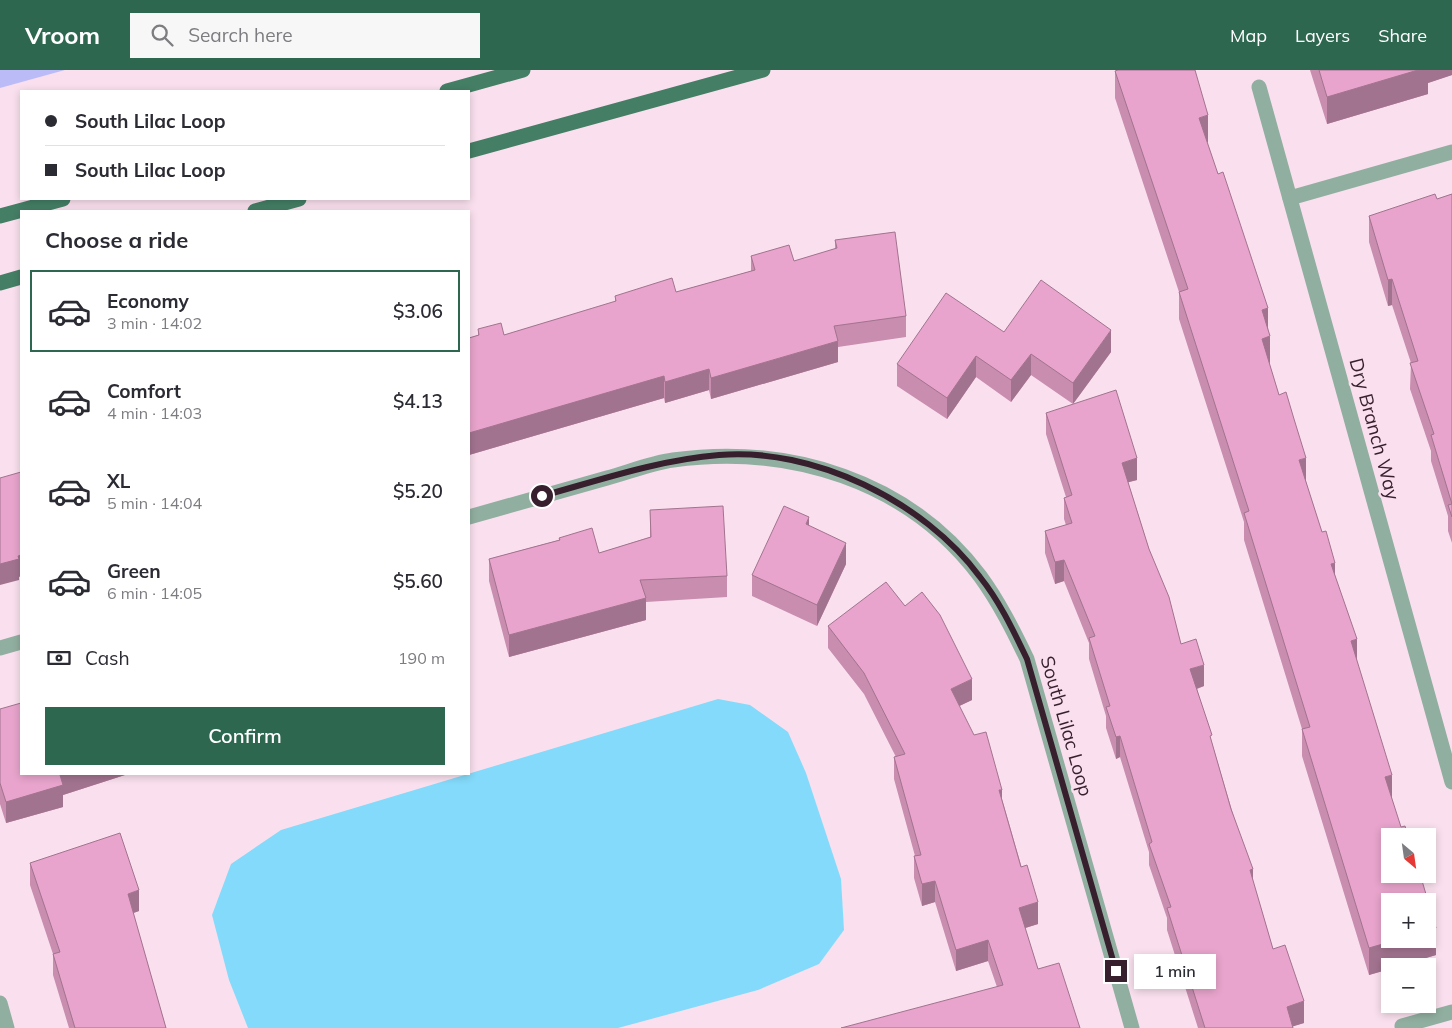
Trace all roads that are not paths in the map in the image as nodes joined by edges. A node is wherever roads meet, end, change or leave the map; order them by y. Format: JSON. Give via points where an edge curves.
{"nodes":[{"id":1,"x":523,"y":70,"type":"edge"},
{"id":2,"x":763,"y":70,"type":"edge"},
{"id":3,"x":1259,"y":87,"type":"dead end"},
{"id":4,"x":451,"y":90,"type":"edge"},
{"id":5,"x":470,"y":151,"type":"edge"},
{"id":6,"x":1452,"y":152,"type":"edge"},
{"id":7,"x":1290,"y":198,"type":"junction"},
{"id":8,"x":59,"y":200,"type":"edge"},
{"id":9,"x":295,"y":200,"type":"edge"},
{"id":10,"x":22,"y":210,"type":"edge"},
{"id":11,"x":259,"y":210,"type":"edge"},
{"id":12,"x":20,"y":211,"type":"edge"},
{"id":13,"x":0,"y":216,"type":"edge"},
{"id":14,"x":20,"y":277,"type":"edge"},
{"id":15,"x":0,"y":283,"type":"edge"},
{"id":16,"x":470,"y":517,"type":"edge"},
{"id":17,"x":20,"y":642,"type":"edge"},
{"id":18,"x":0,"y":648,"type":"edge"},
{"id":19,"x":1452,"y":782,"type":"edge"},
{"id":20,"x":0,"y":1002,"type":"edge"},
{"id":21,"x":1452,"y":1012,"type":"edge"},
{"id":22,"x":1402,"y":1026,"type":"dead end"},
{"id":23,"x":7,"y":1028,"type":"edge"},
{"id":24,"x":1132,"y":1028,"type":"edge"}],
"edges":[{"from":1,"to":4,"type":"main road"},
{"from":2,"to":5,"type":"main road"},
{"from":3,"to":7,"type":"street","name":"Dry Branch Way"},
{"from":6,"to":7,"type":"street"},
{"from":7,"to":19,"type":"street","name":"Dry Branch Way"},
{"from":8,"to":10,"type":"main road"},
{"from":9,"to":11,"type":"main road"},
{"from":12,"to":13,"type":"main road"},
{"from":14,"to":15,"type":"main road"},
{"from":16,"to":24,"type":"street","name":"South Lilac Loop","via":[[671,460],[721,455],[770,457],[816,467],[864,484],[904,506],[945,538],[980,576],[1008,618],[1027,659]]},
{"from":17,"to":18,"type":"street"},
{"from":20,"to":23,"type":"street"},
{"from":21,"to":22,"type":"street"}]}
